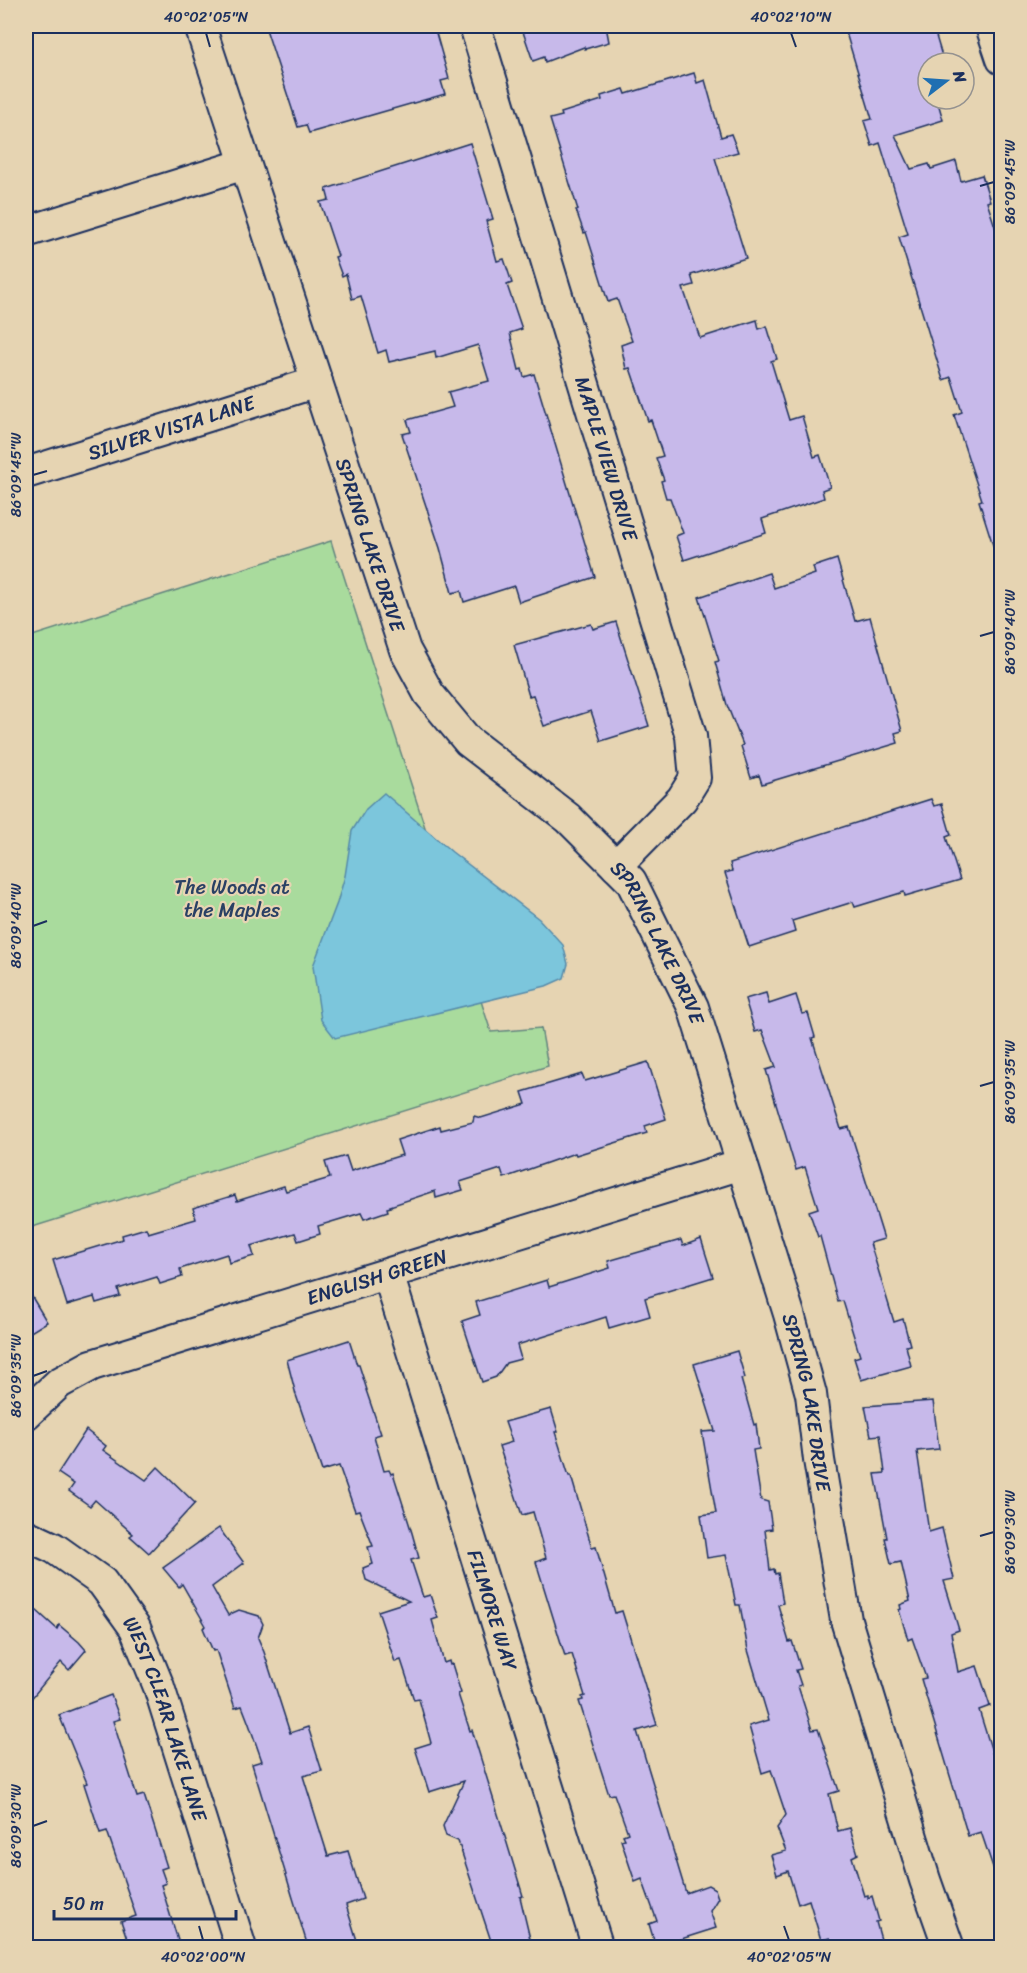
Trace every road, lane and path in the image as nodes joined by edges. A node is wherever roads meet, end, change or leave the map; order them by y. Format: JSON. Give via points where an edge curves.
{"nodes":[{"id":1,"x":200,"y":26,"type":"edge"},
{"id":2,"x":476,"y":26,"type":"edge"},
{"id":3,"x":991,"y":26,"type":"edge"},
{"id":4,"x":1002,"y":59,"type":"edge"},
{"id":5,"x":245,"y":164,"type":"junction"},
{"id":6,"x":26,"y":232,"type":"edge"},
{"id":7,"x":317,"y":382,"type":"junction"},
{"id":8,"x":26,"y":473,"type":"edge"},
{"id":9,"x":616,"y":866,"type":"junction"},
{"id":10,"x":742,"y":1164,"type":"junction"},
{"id":11,"x":388,"y":1274,"type":"junction"},
{"id":12,"x":26,"y":1414,"type":"edge"},
{"id":13,"x":26,"y":1535,"type":"edge"},
{"id":14,"x":241,"y":1947,"type":"edge"},
{"id":15,"x":598,"y":1947,"type":"edge"},
{"id":16,"x":949,"y":1947,"type":"edge"}],
"edges":[{"from":1,"to":5,"type":"street","name":"SPRING LAKE DRIVE"},
{"from":2,"to":9,"type":"street","name":"MAPLE VIEW DRIVE","via":[[691,736],[694,778],[682,800]]},
{"from":3,"to":4,"type":"street"},
{"from":5,"to":6,"type":"street"},
{"from":5,"to":7,"type":"street","name":"SPRING LAKE DRIVE"},
{"from":7,"to":8,"type":"street","name":"SILVER VISTA LANE"},
{"from":7,"to":9,"type":"street","name":"SPRING LAKE DRIVE","via":[[405,650],[429,694],[468,741],[568,818]]},
{"from":9,"to":10,"type":"street","name":"SPRING LAKE DRIVE","via":[[631,881],[693,1007]]},
{"from":10,"to":11,"type":"street","name":"ENGLISH GREEN"},
{"from":10,"to":16,"type":"street","name":"SPRING LAKE DRIVE","via":[[811,1394],[846,1620]]},
{"from":11,"to":12,"type":"street","name":"ENGLISH GREEN","via":[[92,1365],[59,1383]]},
{"from":11,"to":15,"type":"street","name":"FILMORE WAY"},
{"from":13,"to":14,"type":"street","name":"WEST CLEAR LAKE LANE","via":[[54,1548],[102,1582],[135,1628],[159,1687]]}]}
